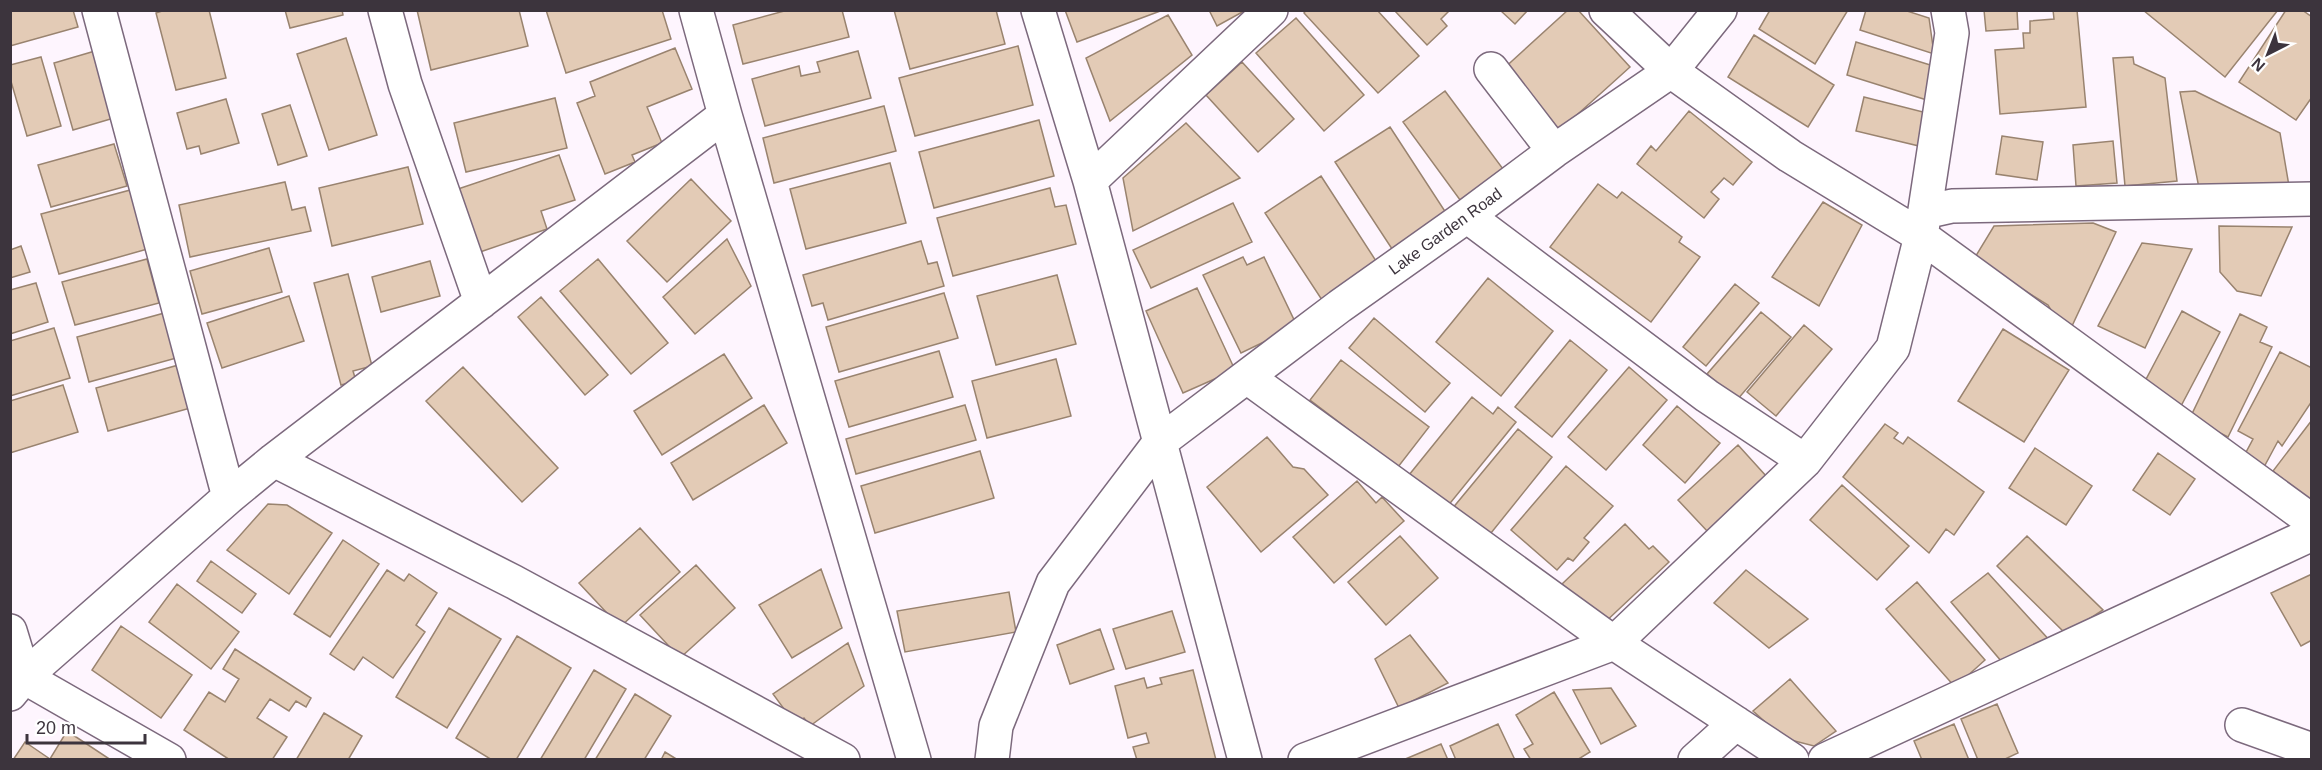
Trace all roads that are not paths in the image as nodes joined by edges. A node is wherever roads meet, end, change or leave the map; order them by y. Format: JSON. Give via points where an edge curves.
{"nodes":[{"id":1,"x":99,"y":10,"type":"edge"},
{"id":2,"x":385,"y":10,"type":"edge"},
{"id":3,"x":696,"y":10,"type":"edge"},
{"id":4,"x":1038,"y":10,"type":"edge"},
{"id":5,"x":1271,"y":10,"type":"edge"},
{"id":6,"x":1606,"y":10,"type":"edge"},
{"id":7,"x":1720,"y":10,"type":"edge"},
{"id":8,"x":1948,"y":10,"type":"edge"},
{"id":9,"x":1491,"y":69,"type":"dead end"},
{"id":10,"x":1671,"y":71,"type":"junction"},
{"id":11,"x":724,"y":115,"type":"junction"},
{"id":12,"x":1554,"y":152,"type":"junction"},
{"id":13,"x":1090,"y":181,"type":"junction"},
{"id":14,"x":2312,"y":199,"type":"edge"},
{"id":15,"x":1467,"y":216,"type":"junction"},
{"id":16,"x":1923,"y":224,"type":"junction"},
{"id":17,"x":481,"y":302,"type":"junction"},
{"id":18,"x":1247,"y":377,"type":"junction"},
{"id":19,"x":1161,"y":442,"type":"junction"},
{"id":20,"x":274,"y":460,"type":"junction"},
{"id":21,"x":1805,"y":461,"type":"junction"},
{"id":22,"x":229,"y":497,"type":"junction"},
{"id":23,"x":2312,"y":521,"type":"edge"},
{"id":24,"x":2312,"y":534,"type":"edge"},
{"id":25,"x":10,"y":631,"type":"edge"},
{"id":26,"x":1614,"y":643,"type":"junction"},
{"id":27,"x":17,"y":685,"type":"edge"},
{"id":28,"x":1736,"y":723,"type":"junction"},
{"id":29,"x":2242,"y":724,"type":"dead end"},
{"id":30,"x":2312,"y":750,"type":"edge"},
{"id":31,"x":169,"y":759,"type":"edge"},
{"id":32,"x":843,"y":759,"type":"edge"},
{"id":33,"x":914,"y":759,"type":"edge"},
{"id":34,"x":992,"y":759,"type":"edge"},
{"id":35,"x":1245,"y":759,"type":"edge"},
{"id":36,"x":1305,"y":759,"type":"edge"},
{"id":37,"x":1695,"y":759,"type":"edge"},
{"id":38,"x":1792,"y":759,"type":"edge"},
{"id":39,"x":1825,"y":759,"type":"edge"}],
"edges":[{"from":1,"to":22,"type":"street"},
{"from":2,"to":17,"type":"street","via":[[405,84]]},
{"from":3,"to":11,"type":"street"},
{"from":4,"to":13,"type":"street"},
{"from":5,"to":13,"type":"street"},
{"from":6,"to":10,"type":"street"},
{"from":7,"to":10,"type":"street","name":"Lake Garden Road"},
{"from":8,"to":16,"type":"street","via":[[1952,33]]},
{"from":9,"to":12,"type":"street"},
{"from":10,"to":12,"type":"street","name":"Lake Garden Road"},
{"from":10,"to":16,"type":"street","via":[[1790,156]]},
{"from":11,"to":17,"type":"street"},
{"from":11,"to":33,"type":"street"},
{"from":12,"to":15,"type":"street","name":"Lake Garden Road"},
{"from":13,"to":19,"type":"street"},
{"from":14,"to":16,"type":"street","via":[[1952,206]]},
{"from":15,"to":18,"type":"street","name":"Lake Garden Road"},
{"from":15,"to":21,"type":"street","via":[[1707,396]]},
{"from":16,"to":21,"type":"street","via":[[1893,348]]},
{"from":16,"to":23,"type":"street"},
{"from":17,"to":20,"type":"street"},
{"from":18,"to":19,"type":"street","name":"Lake Garden Road"},
{"from":18,"to":26,"type":"street"},
{"from":19,"to":34,"type":"street","name":"Lake Garden Road","via":[[1053,583],[996,726]]},
{"from":19,"to":35,"type":"street"},
{"from":20,"to":22,"type":"street"},
{"from":20,"to":32,"type":"street","via":[[514,582]]},
{"from":21,"to":26,"type":"street"},
{"from":22,"to":27,"type":"street"},
{"from":24,"to":39,"type":"street"},
{"from":25,"to":27,"type":"street"},
{"from":26,"to":28,"type":"street"},
{"from":26,"to":36,"type":"street"},
{"from":27,"to":31,"type":"street"},
{"from":28,"to":37,"type":"street"},
{"from":28,"to":38,"type":"street"},
{"from":29,"to":30,"type":"street"}]}
